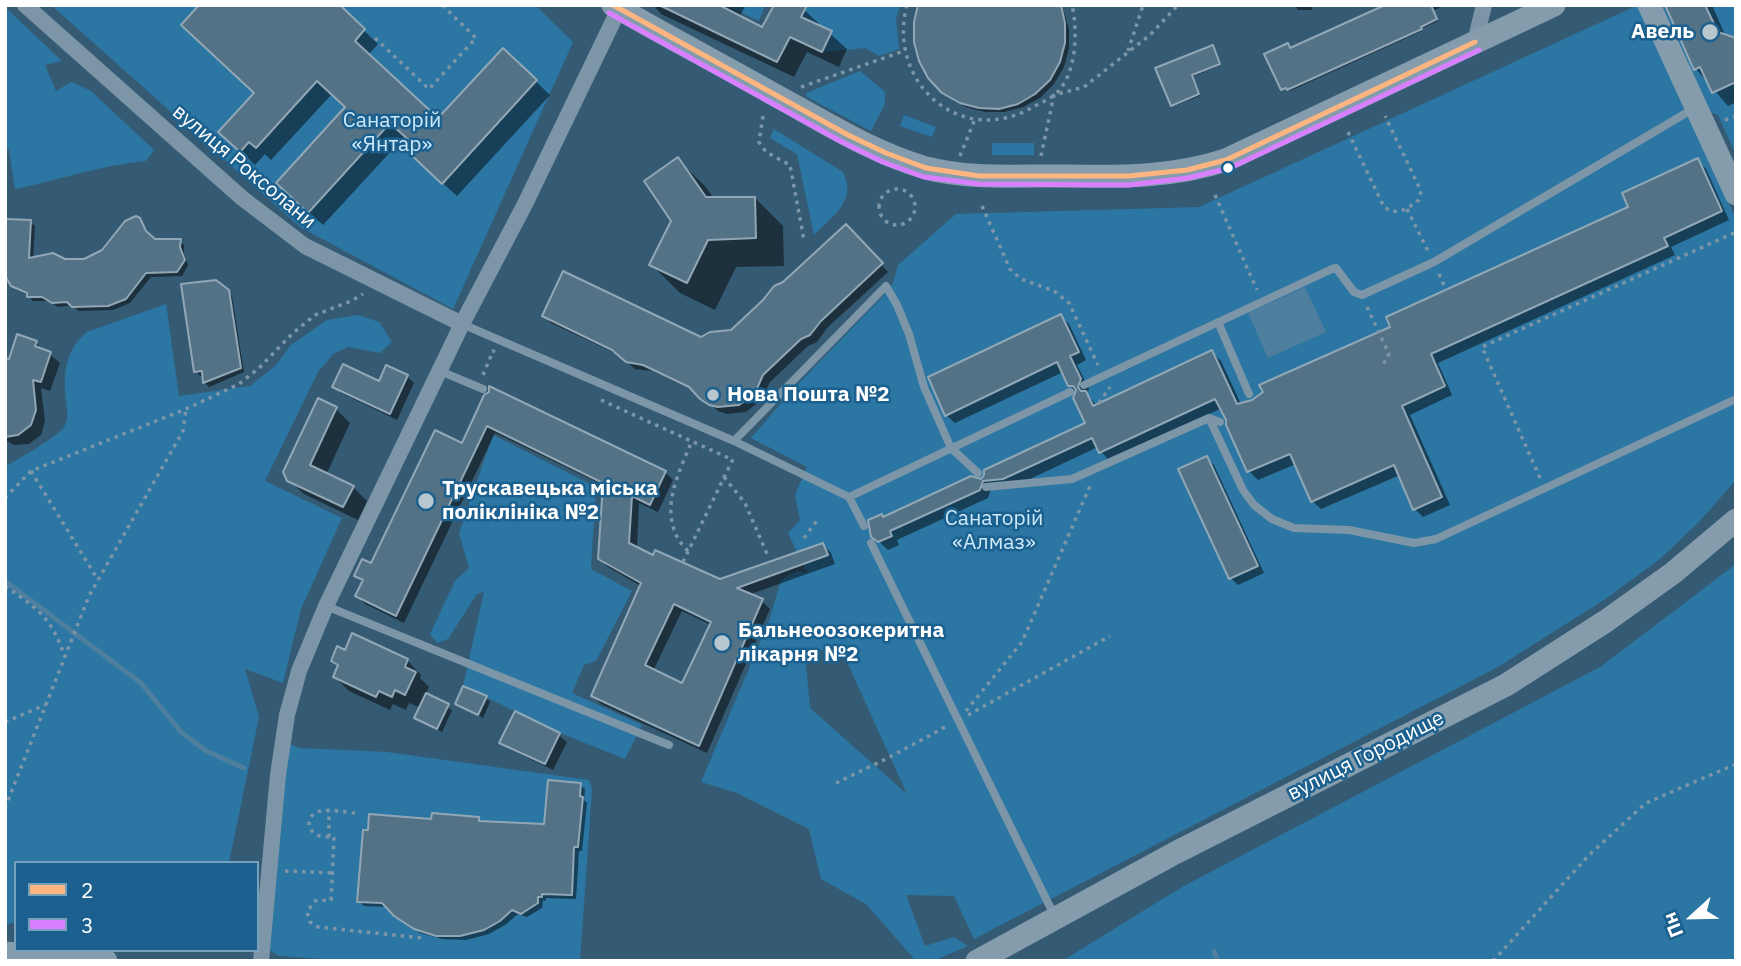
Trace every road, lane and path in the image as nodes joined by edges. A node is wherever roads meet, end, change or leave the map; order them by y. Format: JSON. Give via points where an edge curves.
{"nodes":[{"id":1,"x":25,"y":5,"type":"edge"},
{"id":2,"x":442,"y":5,"type":"edge"},
{"id":3,"x":907,"y":5,"type":"edge"},
{"id":4,"x":1072,"y":5,"type":"edge"},
{"id":5,"x":1143,"y":5,"type":"edge"},
{"id":6,"x":1178,"y":5,"type":"edge"},
{"id":7,"x":1485,"y":5,"type":"edge"},
{"id":8,"x":1554,"y":5,"type":"edge"},
{"id":9,"x":1649,"y":5,"type":"edge"},
{"id":10,"x":616,"y":7,"type":"edge"},
{"id":11,"x":375,"y":38,"type":"dead end"},
{"id":12,"x":1475,"y":42,"type":"junction"},
{"id":13,"x":904,"y":51,"type":"junction"},
{"id":14,"x":1128,"y":53,"type":"junction"},
{"id":15,"x":790,"y":91,"type":"dead end"},
{"id":16,"x":1054,"y":95,"type":"junction"},
{"id":17,"x":1696,"y":108,"type":"junction"},
{"id":18,"x":1385,"y":116,"type":"dead end"},
{"id":19,"x":1736,"y":116,"type":"edge"},
{"id":20,"x":763,"y":117,"type":"dead end"},
{"id":21,"x":975,"y":119,"type":"junction"},
{"id":22,"x":1719,"y":123,"type":"dead end"},
{"id":23,"x":1348,"y":132,"type":"dead end"},
{"id":24,"x":958,"y":161,"type":"dead end"},
{"id":25,"x":1039,"y":165,"type":"dead end"},
{"id":26,"x":1736,"y":194,"type":"edge"},
{"id":27,"x":1215,"y":195,"type":"dead end"},
{"id":28,"x":912,"y":197,"type":"joint"},
{"id":29,"x":982,"y":206,"type":"dead end"},
{"id":30,"x":1407,"y":209,"type":"junction"},
{"id":31,"x":1736,"y":232,"type":"edge"},
{"id":32,"x":804,"y":240,"type":"dead end"},
{"id":33,"x":1434,"y":262,"type":"junction"},
{"id":34,"x":381,"y":282,"type":"junction"},
{"id":35,"x":1446,"y":290,"type":"dead end"},
{"id":36,"x":1362,"y":295,"type":"junction"},
{"id":37,"x":1262,"y":301,"type":"junction"},
{"id":38,"x":1218,"y":322,"type":"junction"},
{"id":39,"x":462,"y":324,"type":"junction"},
{"id":40,"x":505,"y":357,"type":"dead end"},
{"id":41,"x":1383,"y":365,"type":"dead end"},
{"id":42,"x":440,"y":371,"type":"junction"},
{"id":43,"x":1103,"y":376,"type":"junction"},
{"id":44,"x":1084,"y":385,"type":"dead end"},
{"id":45,"x":480,"y":388,"type":"joint"},
{"id":46,"x":1070,"y":392,"type":"dead end"},
{"id":47,"x":1249,"y":394,"type":"dead end"},
{"id":48,"x":593,"y":396,"type":"dead end"},
{"id":49,"x":1736,"y":399,"type":"edge"},
{"id":50,"x":186,"y":409,"type":"junction"},
{"id":51,"x":1209,"y":418,"type":"junction"},
{"id":52,"x":1220,"y":422,"type":"dead end"},
{"id":53,"x":692,"y":441,"type":"junction"},
{"id":54,"x":737,"y":443,"type":"junction"},
{"id":55,"x":951,"y":448,"type":"junction"},
{"id":56,"x":733,"y":460,"type":"junction"},
{"id":57,"x":1097,"y":468,"type":"junction"},
{"id":58,"x":32,"y":471,"type":"junction"},
{"id":59,"x":978,"y":473,"type":"dead end"},
{"id":60,"x":724,"y":477,"type":"junction"},
{"id":61,"x":986,"y":487,"type":"dead end"},
{"id":62,"x":1545,"y":488,"type":"junction"},
{"id":63,"x":849,"y":497,"type":"junction"},
{"id":64,"x":5,"y":498,"type":"edge"},
{"id":65,"x":818,"y":519,"type":"dead end"},
{"id":66,"x":1736,"y":520,"type":"edge"},
{"id":67,"x":864,"y":526,"type":"dead end"},
{"id":68,"x":804,"y":538,"type":"dead end"},
{"id":69,"x":871,"y":543,"type":"dead end"},
{"id":70,"x":688,"y":551,"type":"junction"},
{"id":71,"x":767,"y":554,"type":"dead end"},
{"id":72,"x":683,"y":562,"type":"dead end"},
{"id":73,"x":98,"y":580,"type":"junction"},
{"id":74,"x":5,"y":586,"type":"edge"},
{"id":75,"x":326,"y":606,"type":"junction"},
{"id":76,"x":1110,"y":636,"type":"dead end"},
{"id":77,"x":65,"y":657,"type":"junction"},
{"id":78,"x":46,"y":704,"type":"junction"},
{"id":79,"x":959,"y":720,"type":"junction"},
{"id":80,"x":5,"y":722,"type":"edge"},
{"id":81,"x":669,"y":745,"type":"dead end"},
{"id":82,"x":1736,"y":764,"type":"edge"},
{"id":83,"x":836,"y":783,"type":"dead end"},
{"id":84,"x":5,"y":808,"type":"edge"},
{"id":85,"x":329,"y":811,"type":"junction"},
{"id":86,"x":355,"y":813,"type":"dead end"},
{"id":87,"x":329,"y":837,"type":"junction"},
{"id":88,"x":270,"y":870,"type":"junction"},
{"id":89,"x":332,"y":873,"type":"junction"},
{"id":90,"x":1056,"y":918,"type":"junction"},
{"id":91,"x":422,"y":939,"type":"dead end"},
{"id":92,"x":5,"y":953,"type":"edge"},
{"id":93,"x":72,"y":960,"type":"edge"},
{"id":94,"x":106,"y":961,"type":"edge"},
{"id":95,"x":261,"y":961,"type":"edge"},
{"id":96,"x":977,"y":961,"type":"edge"},
{"id":97,"x":1493,"y":961,"type":"edge"}],
"edges":[{"from":1,"to":34,"type":"street","name":"вулиця Роксолани","via":[[242,198],[305,246]]},
{"from":2,"to":11,"type":"path","via":[[477,38],[429,89]]},
{"from":3,"to":13,"type":"path"},
{"from":4,"to":16,"type":"path","via":[[1076,47],[1063,86]]},
{"from":5,"to":14,"type":"path"},
{"from":6,"to":14,"type":"path"},
{"from":7,"to":12,"type":"street"},
{"from":8,"to":12,"type":"street"},
{"from":9,"to":17,"type":"street"},
{"from":10,"to":12,"type":"street","via":[[891,156],[928,168],[978,175],[1117,177],[1198,169],[1227,160]]},
{"from":10,"to":39,"type":"street","via":[[525,204]]},
{"from":13,"to":15,"type":"path"},
{"from":13,"to":21,"type":"path","via":[[918,83],[933,99]]},
{"from":14,"to":16,"type":"path","via":[[1084,87]]},
{"from":16,"to":21,"type":"path","via":[[1020,115]]},
{"from":16,"to":25,"type":"path"},
{"from":17,"to":26,"type":"street"},
{"from":17,"to":33,"type":"lane"},
{"from":18,"to":30,"type":"path","via":[[1420,191],[1419,200]]},
{"from":19,"to":22,"type":"path"},
{"from":20,"to":32,"type":"path","via":[[759,142],[766,152],[790,165]]},
{"from":21,"to":24,"type":"path"},
{"from":23,"to":30,"type":"path","via":[[1384,206],[1390,211]]},
{"from":27,"to":37,"type":"path"},
{"from":28,"to":28,"type":"path","via":[[901,189],[887,191],[879,203],[882,216],[893,224],[906,222],[914,211]]},
{"from":29,"to":43,"type":"path","via":[[1003,257],[1016,275],[1054,291],[1069,303]]},
{"from":30,"to":33,"type":"path"},
{"from":31,"to":62,"type":"path","via":[[1482,347]]},
{"from":33,"to":35,"type":"path"},
{"from":33,"to":36,"type":"lane"},
{"from":34,"to":39,"type":"street","name":"вулиця Роксолани"},
{"from":34,"to":50,"type":"path","via":[[316,315],[239,384]]},
{"from":36,"to":37,"type":"lane","via":[[1354,292],[1336,268]]},
{"from":36,"to":41,"type":"path","via":[[1389,354]]},
{"from":37,"to":38,"type":"lane"},
{"from":38,"to":43,"type":"lane"},
{"from":38,"to":47,"type":"lane"},
{"from":39,"to":42,"type":"street"},
{"from":39,"to":54,"type":"lane"},
{"from":40,"to":45,"type":"path","via":[[493,351]]},
{"from":42,"to":45,"type":"lane"},
{"from":42,"to":75,"type":"street"},
{"from":43,"to":44,"type":"lane"},
{"from":46,"to":55,"type":"lane"},
{"from":48,"to":53,"type":"path"},
{"from":49,"to":62,"type":"lane"},
{"from":50,"to":58,"type":"path"},
{"from":50,"to":73,"type":"path","via":[[183,431]]},
{"from":51,"to":52,"type":"lane"},
{"from":51,"to":57,"type":"lane"},
{"from":51,"to":62,"type":"lane","via":[[1254,505],[1294,528],[1349,530],[1414,543],[1436,539]]},
{"from":53,"to":56,"type":"path"},
{"from":53,"to":70,"type":"path","via":[[672,494],[670,520]]},
{"from":54,"to":55,"type":"lane","via":[[886,286]]},
{"from":54,"to":56,"type":"path"},
{"from":54,"to":63,"type":"lane"},
{"from":55,"to":59,"type":"lane"},
{"from":55,"to":63,"type":"lane"},
{"from":56,"to":60,"type":"path"},
{"from":57,"to":61,"type":"lane","via":[[1072,479]]},
{"from":57,"to":79,"type":"path","via":[[1022,642]]},
{"from":58,"to":64,"type":"path"},
{"from":58,"to":73,"type":"path"},
{"from":60,"to":70,"type":"path"},
{"from":60,"to":71,"type":"path","via":[[745,503]]},
{"from":63,"to":67,"type":"lane"},
{"from":65,"to":68,"type":"path"},
{"from":66,"to":90,"type":"street","name":"вулиця Городище","via":[[1673,573],[1506,685]]},
{"from":69,"to":79,"type":"lane"},
{"from":70,"to":72,"type":"path"},
{"from":73,"to":77,"type":"path"},
{"from":74,"to":77,"type":"path","via":[[40,610],[56,632]]},
{"from":75,"to":81,"type":"lane"},
{"from":75,"to":88,"type":"street","via":[[299,671],[287,715]]},
{"from":76,"to":79,"type":"path"},
{"from":77,"to":78,"type":"path"},
{"from":78,"to":80,"type":"path"},
{"from":78,"to":84,"type":"path"},
{"from":79,"to":83,"type":"path"},
{"from":79,"to":90,"type":"lane"},
{"from":82,"to":97,"type":"path","via":[[1646,803],[1590,854]]},
{"from":85,"to":86,"type":"path"},
{"from":85,"to":87,"type":"path"},
{"from":85,"to":87,"type":"path","via":[[315,813],[309,827]]},
{"from":87,"to":89,"type":"path","via":[[334,837]]},
{"from":88,"to":89,"type":"path"},
{"from":88,"to":95,"type":"street"},
{"from":89,"to":91,"type":"path","via":[[331,900],[315,901],[307,912],[313,926]]},
{"from":90,"to":96,"type":"street","name":"вулиця Городище"},
{"from":92,"to":93,"type":"street"},
{"from":93,"to":94,"type":"street"}]}
